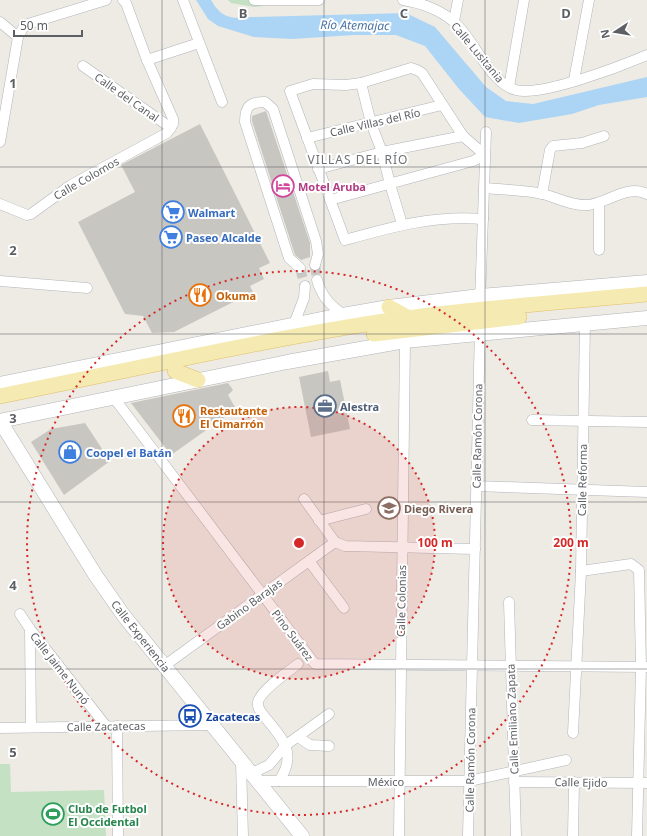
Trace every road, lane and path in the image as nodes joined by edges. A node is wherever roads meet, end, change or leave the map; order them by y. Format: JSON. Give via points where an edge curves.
{"nodes":[{"id":1,"x":106,"y":0,"type":"edge"},
{"id":2,"x":123,"y":0,"type":"edge"},
{"id":3,"x":183,"y":0,"type":"edge"},
{"id":4,"x":259,"y":0,"type":"edge"},
{"id":5,"x":319,"y":0,"type":"edge"},
{"id":6,"x":403,"y":0,"type":"edge"},
{"id":7,"x":458,"y":0,"type":"edge"},
{"id":8,"x":524,"y":0,"type":"edge"},
{"id":9,"x":589,"y":0,"type":"edge"},
{"id":10,"x":454,"y":21,"type":"junction"},
{"id":11,"x":0,"y":22,"type":"edge"},
{"id":12,"x":18,"y":37,"type":"junction"},
{"id":13,"x":199,"y":43,"type":"junction"},
{"id":14,"x":647,"y":55,"type":"edge"},
{"id":15,"x":147,"y":60,"type":"junction"},
{"id":16,"x":83,"y":66,"type":"dead end"},
{"id":17,"x":574,"y":80,"type":"junction"},
{"id":18,"x":361,"y":83,"type":"junction"},
{"id":19,"x":508,"y":87,"type":"junction"},
{"id":20,"x":4,"y":91,"type":"edge"},
{"id":21,"x":222,"y":102,"type":"dead end"},
{"id":22,"x":442,"y":105,"type":"junction"},
{"id":23,"x":371,"y":123,"type":"junction"},
{"id":24,"x":171,"y":128,"type":"junction"},
{"id":25,"x":486,"y":132,"type":"dead end"},
{"id":26,"x":463,"y":136,"type":"junction"},
{"id":27,"x":604,"y":136,"type":"dead end"},
{"id":28,"x":307,"y":138,"type":"junction"},
{"id":29,"x":0,"y":142,"type":"edge"},
{"id":30,"x":382,"y":152,"type":"junction"},
{"id":31,"x":485,"y":155,"type":"junction"},
{"id":32,"x":318,"y":169,"type":"junction"},
{"id":33,"x":390,"y":184,"type":"junction"},
{"id":34,"x":485,"y":188,"type":"junction"},
{"id":35,"x":542,"y":194,"type":"junction"},
{"id":36,"x":647,"y":194,"type":"edge"},
{"id":37,"x":330,"y":200,"type":"junction"},
{"id":38,"x":599,"y":203,"type":"junction"},
{"id":39,"x":0,"y":204,"type":"edge"},
{"id":40,"x":483,"y":219,"type":"junction"},
{"id":41,"x":402,"y":224,"type":"junction"},
{"id":42,"x":599,"y":250,"type":"dead end"},
{"id":43,"x":315,"y":265,"type":"tunnel mouth"},
{"id":44,"x":300,"y":268,"type":"tunnel mouth"},
{"id":45,"x":0,"y":280,"type":"edge"},
{"id":46,"x":317,"y":280,"type":"tunnel mouth"},
{"id":47,"x":647,"y":282,"type":"edge"},
{"id":48,"x":305,"y":286,"type":"tunnel mouth"},
{"id":49,"x":87,"y":288,"type":"dead end"},
{"id":50,"x":647,"y":294,"type":"edge"},
{"id":51,"x":647,"y":305,"type":"edge"},
{"id":52,"x":389,"y":307,"type":"junction"},
{"id":53,"x":344,"y":315,"type":"junction"},
{"id":54,"x":480,"y":315,"type":"junction"},
{"id":55,"x":409,"y":318,"type":"junction"},
{"id":56,"x":647,"y":318,"type":"edge"},
{"id":57,"x":585,"y":323,"type":"junction"},
{"id":58,"x":294,"y":324,"type":"junction"},
{"id":59,"x":405,"y":341,"type":"junction"},
{"id":60,"x":175,"y":371,"type":"junction"},
{"id":61,"x":198,"y":380,"type":"junction"},
{"id":62,"x":0,"y":384,"type":"edge"},
{"id":63,"x":0,"y":396,"type":"edge"},
{"id":64,"x":114,"y":398,"type":"junction"},
{"id":65,"x":0,"y":407,"type":"edge"},
{"id":66,"x":25,"y":416,"type":"junction"},
{"id":67,"x":532,"y":420,"type":"dead end"},
{"id":68,"x":0,"y":421,"type":"edge"},
{"id":69,"x":583,"y":421,"type":"junction"},
{"id":70,"x":647,"y":422,"type":"edge"},
{"id":71,"x":15,"y":445,"type":"junction"},
{"id":72,"x":476,"y":486,"type":"junction"},
{"id":73,"x":582,"y":490,"type":"junction"},
{"id":74,"x":647,"y":492,"type":"edge"},
{"id":75,"x":304,"y":499,"type":"dead end"},
{"id":76,"x":366,"y":508,"type":"dead end"},
{"id":77,"x":320,"y":522,"type":"junction"},
{"id":78,"x":335,"y":542,"type":"junction"},
{"id":79,"x":402,"y":547,"type":"junction"},
{"id":80,"x":475,"y":549,"type":"junction"},
{"id":81,"x":309,"y":561,"type":"junction"},
{"id":82,"x":581,"y":571,"type":"junction"},
{"id":83,"x":263,"y":594,"type":"junction"},
{"id":84,"x":509,"y":602,"type":"dead end"},
{"id":85,"x":344,"y":608,"type":"dead end"},
{"id":86,"x":20,"y":614,"type":"dead end"},
{"id":87,"x":30,"y":629,"type":"junction"},
{"id":88,"x":298,"y":664,"type":"dead end"},
{"id":89,"x":401,"y":664,"type":"junction"},
{"id":90,"x":472,"y":665,"type":"junction"},
{"id":91,"x":164,"y":666,"type":"junction"},
{"id":92,"x":510,"y":666,"type":"junction"},
{"id":93,"x":576,"y":666,"type":"junction"},
{"id":94,"x":644,"y":667,"type":"edge"},
{"id":95,"x":329,"y":714,"type":"dead end"},
{"id":96,"x":211,"y":725,"type":"junction"},
{"id":97,"x":111,"y":726,"type":"junction"},
{"id":98,"x":31,"y":727,"type":"junction"},
{"id":99,"x":0,"y":728,"type":"edge"},
{"id":100,"x":573,"y":733,"type":"dead end"},
{"id":101,"x":298,"y":737,"type":"junction"},
{"id":102,"x":286,"y":745,"type":"junction"},
{"id":103,"x":329,"y":746,"type":"dead end"},
{"id":104,"x":566,"y":760,"type":"dead end"},
{"id":105,"x":241,"y":762,"type":"junction"},
{"id":106,"x":254,"y":777,"type":"junction"},
{"id":107,"x":514,"y":777,"type":"junction"},
{"id":108,"x":279,"y":781,"type":"junction"},
{"id":109,"x":399,"y":781,"type":"junction"},
{"id":110,"x":469,"y":782,"type":"junction"},
{"id":111,"x":574,"y":782,"type":"junction"},
{"id":112,"x":643,"y":783,"type":"edge"},
{"id":113,"x":118,"y":836,"type":"edge"},
{"id":114,"x":243,"y":836,"type":"edge"},
{"id":115,"x":302,"y":836,"type":"edge"},
{"id":116,"x":399,"y":836,"type":"edge"},
{"id":117,"x":468,"y":836,"type":"edge"},
{"id":118,"x":516,"y":836,"type":"edge"},
{"id":119,"x":574,"y":836,"type":"edge"},
{"id":120,"x":637,"y":836,"type":"edge"}],
"edges":[{"from":1,"to":12,"type":"street","via":[[28,24]]},
{"from":2,"to":15,"type":"street"},
{"from":3,"to":13,"type":"street"},
{"from":4,"to":5,"type":"street"},
{"from":6,"to":10,"type":"street","name":"Calle Lusitania","via":[[430,7]]},
{"from":7,"to":10,"type":"street"},
{"from":8,"to":19,"type":"street"},
{"from":9,"to":17,"type":"street"},
{"from":10,"to":19,"type":"street","name":"Calle Lusitania","via":[[493,73]]},
{"from":11,"to":12,"type":"street"},
{"from":12,"to":20,"type":"street"},
{"from":13,"to":15,"type":"street"},
{"from":13,"to":21,"type":"street"},
{"from":14,"to":17,"type":"street","name":"Calle Lusitania"},
{"from":15,"to":24,"type":"street","via":[[173,119]]},
{"from":16,"to":24,"type":"street","name":"Calle del Canal"},
{"from":17,"to":19,"type":"street","name":"Calle Lusitania","via":[[533,90],[523,91]]},
{"from":18,"to":22,"type":"street","via":[[411,68],[417,70]]},
{"from":18,"to":23,"type":"street"},
{"from":18,"to":28,"type":"street","via":[[313,84],[290,91]]},
{"from":20,"to":29,"type":"street"},
{"from":22,"to":23,"type":"street","name":"Calle Villas del Río"},
{"from":22,"to":26,"type":"street"},
{"from":23,"to":28,"type":"street","name":"Calle Villas del Río"},
{"from":23,"to":30,"type":"street"},
{"from":24,"to":39,"type":"street","name":"Calle Colomos","via":[[167,133],[71,185],[31,214],[27,215]]},
{"from":25,"to":31,"type":"street","name":"Calle Ramón Corona"},
{"from":26,"to":30,"type":"street"},
{"from":26,"to":31,"type":"street"},
{"from":27,"to":35,"type":"street","via":[[582,143],[553,146],[550,150]]},
{"from":28,"to":32,"type":"street"},
{"from":30,"to":32,"type":"street"},
{"from":30,"to":33,"type":"street"},
{"from":31,"to":33,"type":"street","via":[[473,161]]},
{"from":31,"to":34,"type":"street","name":"Calle Ramón Corona"},
{"from":32,"to":37,"type":"street"},
{"from":33,"to":37,"type":"street"},
{"from":33,"to":41,"type":"street"},
{"from":34,"to":35,"type":"street"},
{"from":34,"to":40,"type":"street","name":"Calle Ramón Corona"},
{"from":35,"to":38,"type":"street","via":[[578,205]]},
{"from":36,"to":38,"type":"street","via":[[626,192]]},
{"from":37,"to":41,"type":"street","via":[[345,240]]},
{"from":38,"to":42,"type":"street"},
{"from":40,"to":41,"type":"street","via":[[458,217]]},
{"from":40,"to":54,"type":"street","name":"Calle Ramón Corona"},
{"from":43,"to":44,"type":"street","via":[[318,254],[316,241],[273,109],[265,102],[257,102],[245,112],[245,122],[289,258]]},
{"from":45,"to":49,"type":"street"},
{"from":46,"to":53,"type":"street","via":[[330,305]]},
{"from":47,"to":54,"type":"street"},
{"from":48,"to":58,"type":"street","via":[[304,298]]},
{"from":50,"to":54,"type":"main road"},
{"from":51,"to":54,"type":"main road"},
{"from":52,"to":53,"type":"street"},
{"from":52,"to":54,"type":"street"},
{"from":52,"to":55,"type":"main road"},
{"from":53,"to":58,"type":"street"},
{"from":54,"to":55,"type":"main road"},
{"from":54,"to":57,"type":"street"},
{"from":54,"to":59,"type":"street"},
{"from":54,"to":60,"type":"main road","via":[[327,341]]},
{"from":54,"to":72,"type":"street","name":"Calle Ramón Corona"},
{"from":55,"to":63,"type":"main road","via":[[282,339]]},
{"from":56,"to":57,"type":"street"},
{"from":57,"to":69,"type":"street","name":"Calle Reforma"},
{"from":58,"to":62,"type":"street"},
{"from":59,"to":61,"type":"street"},
{"from":59,"to":79,"type":"street","name":"Calle Colonias"},
{"from":60,"to":61,"type":"main road"},
{"from":60,"to":65,"type":"main road"},
{"from":61,"to":64,"type":"street"},
{"from":64,"to":66,"type":"street"},
{"from":64,"to":83,"type":"street","name":"Pino Suárez"},
{"from":66,"to":68,"type":"street"},
{"from":66,"to":71,"type":"street","via":[[17,430]]},
{"from":67,"to":69,"type":"street"},
{"from":68,"to":71,"type":"street","name":"Calle Experiencia"},
{"from":69,"to":70,"type":"street"},
{"from":69,"to":73,"type":"street","name":"Calle Reforma"},
{"from":71,"to":91,"type":"street","name":"Calle Experiencia","via":[[96,576]]},
{"from":72,"to":73,"type":"street"},
{"from":72,"to":80,"type":"street","name":"Calle Ramón Corona"},
{"from":73,"to":74,"type":"street"},
{"from":73,"to":82,"type":"street","name":"Calle Reforma"},
{"from":75,"to":77,"type":"street"},
{"from":76,"to":77,"type":"street"},
{"from":77,"to":78,"type":"street"},
{"from":78,"to":79,"type":"street","via":[[346,546]]},
{"from":78,"to":81,"type":"street","name":"Gabino Barajas"},
{"from":79,"to":80,"type":"street"},
{"from":79,"to":89,"type":"street","name":"Calle Colonias"},
{"from":80,"to":90,"type":"street","name":"Calle Ramón Corona"},
{"from":81,"to":83,"type":"street","name":"Gabino Barajas"},
{"from":81,"to":85,"type":"street"},
{"from":82,"to":93,"type":"street","name":"Calle Reforma"},
{"from":82,"to":94,"type":"street","via":[[631,564],[639,570]]},
{"from":83,"to":89,"type":"street","name":"Pino Suárez","via":[[315,664]]},
{"from":83,"to":91,"type":"street","name":"Gabino Barajas"},
{"from":84,"to":92,"type":"street","name":"Calle Emiliano Zapata"},
{"from":86,"to":87,"type":"street","name":"Calle Jaime Nunó"},
{"from":87,"to":97,"type":"street","name":"Calle Jaime Nunó"},
{"from":87,"to":98,"type":"street"},
{"from":88,"to":102,"type":"street","via":[[275,681],[257,703]]},
{"from":89,"to":90,"type":"street","name":"Pino Suárez"},
{"from":89,"to":109,"type":"street","name":"Calle Colonias"},
{"from":90,"to":92,"type":"street","name":"Pino Suárez"},
{"from":90,"to":110,"type":"street","name":"Calle Ramón Corona"},
{"from":91,"to":96,"type":"street","name":"Calle Experiencia"},
{"from":92,"to":93,"type":"street","name":"Pino Suárez"},
{"from":92,"to":107,"type":"street","name":"Calle Emiliano Zapata"},
{"from":93,"to":94,"type":"street","name":"Pino Suárez"},
{"from":93,"to":100,"type":"street","name":"Calle Reforma"},
{"from":94,"to":112,"type":"street"},
{"from":95,"to":101,"type":"street"},
{"from":96,"to":97,"type":"street","name":"Calle Zacatecas"},
{"from":96,"to":105,"type":"street","name":"Calle Experiencia"},
{"from":97,"to":98,"type":"street","name":"Calle Zacatecas"},
{"from":97,"to":113,"type":"street"},
{"from":98,"to":99,"type":"street","name":"Calle Zacatecas"},
{"from":101,"to":102,"type":"street"},
{"from":101,"to":103,"type":"street","via":[[310,745]]},
{"from":102,"to":106,"type":"street","via":[[269,765]]},
{"from":102,"to":108,"type":"street","via":[[288,763]]},
{"from":104,"to":107,"type":"street"},
{"from":105,"to":106,"type":"street","name":"Calle Experiencia"},
{"from":105,"to":114,"type":"street"},
{"from":106,"to":108,"type":"street","name":"México"},
{"from":106,"to":115,"type":"street","name":"Calle Experiencia"},
{"from":107,"to":110,"type":"street","name":"México"},
{"from":107,"to":111,"type":"street","name":"Calle Ejido"},
{"from":107,"to":118,"type":"street","name":"Calle Emiliano Zapata"},
{"from":108,"to":109,"type":"street","name":"México"},
{"from":109,"to":110,"type":"street","name":"México"},
{"from":109,"to":116,"type":"street","name":"Calle Colonias"},
{"from":110,"to":117,"type":"street","name":"Calle Ramón Corona"},
{"from":111,"to":112,"type":"street","name":"Calle Ejido"},
{"from":111,"to":119,"type":"street"},
{"from":112,"to":120,"type":"street"}]}
